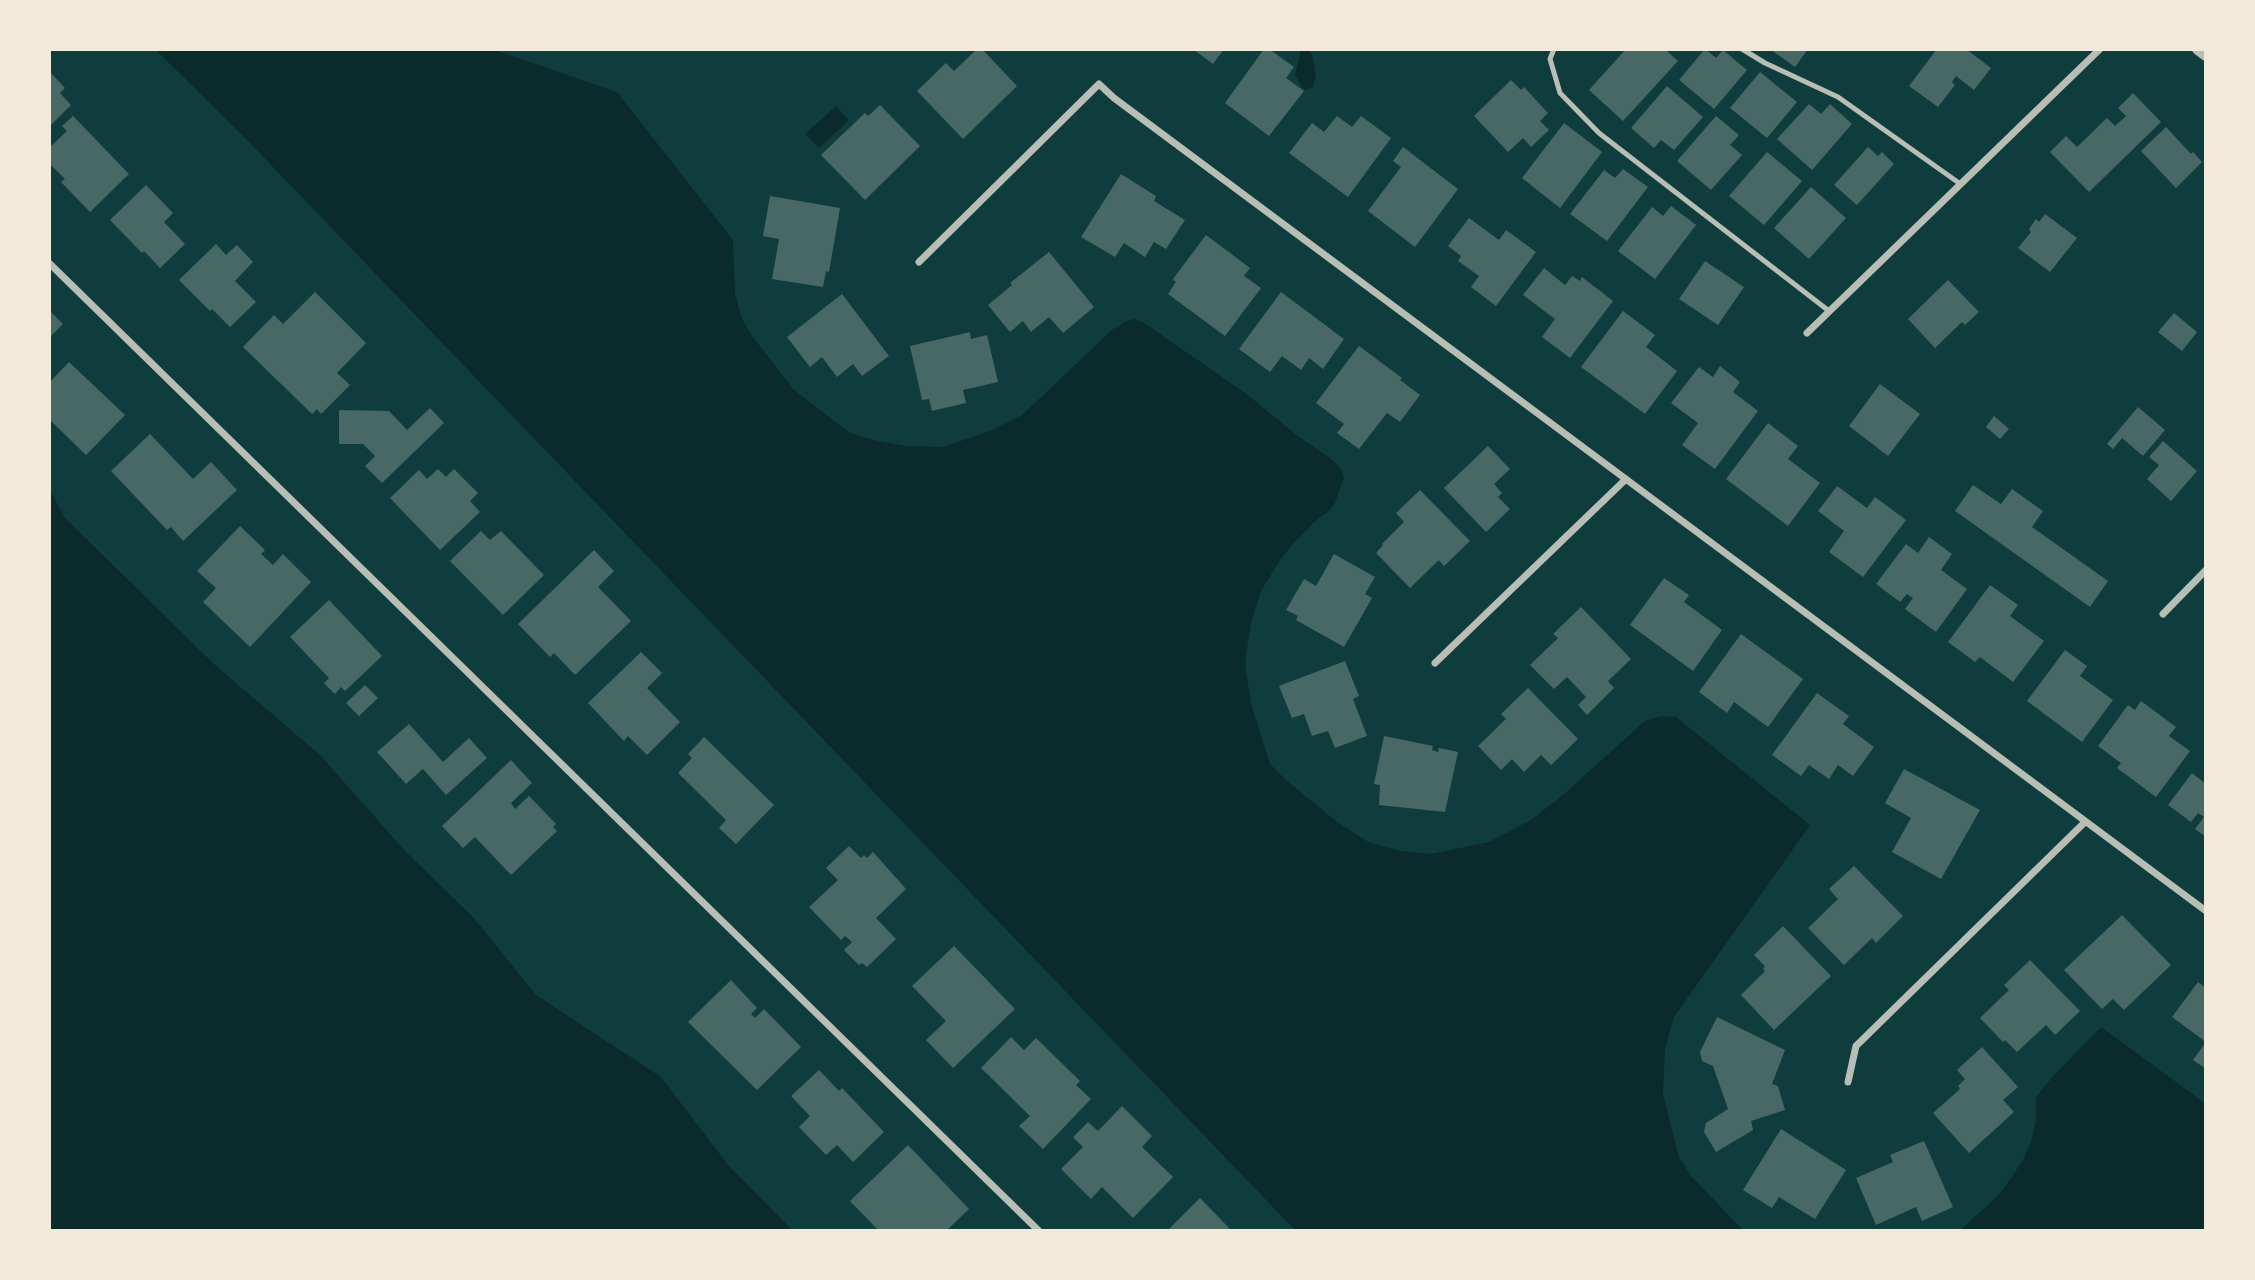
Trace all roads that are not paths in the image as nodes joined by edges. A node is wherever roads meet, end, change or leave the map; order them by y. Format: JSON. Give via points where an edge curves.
{"nodes":[{"id":1,"x":1555,"y":49,"type":"edge"},
{"id":2,"x":1742,"y":49,"type":"edge"},
{"id":3,"x":2100,"y":49,"type":"edge"},
{"id":4,"x":2198,"y":49,"type":"edge"},
{"id":5,"x":2206,"y":55,"type":"edge"},
{"id":6,"x":1959,"y":183,"type":"junction"},
{"id":7,"x":919,"y":262,"type":"dead end"},
{"id":8,"x":49,"y":263,"type":"edge"},
{"id":9,"x":1829,"y":311,"type":"junction"},
{"id":10,"x":1807,"y":333,"type":"dead end"},
{"id":11,"x":1626,"y":479,"type":"junction"},
{"id":12,"x":2206,"y":570,"type":"edge"},
{"id":13,"x":2163,"y":614,"type":"dead end"},
{"id":14,"x":1435,"y":663,"type":"dead end"},
{"id":15,"x":2085,"y":822,"type":"junction"},
{"id":16,"x":2206,"y":911,"type":"edge"},
{"id":17,"x":1848,"y":1082,"type":"dead end"},
{"id":18,"x":1039,"y":1231,"type":"edge"}],
"edges":[{"from":1,"to":9,"type":"lane","via":[[1550,59],[1560,93],[1599,133]]},
{"from":2,"to":6,"type":"lane","via":[[1838,97]]},
{"from":3,"to":6,"type":"street"},
{"from":4,"to":5,"type":"street"},
{"from":6,"to":9,"type":"street"},
{"from":7,"to":11,"type":"street","via":[[1099,84]]},
{"from":8,"to":18,"type":"street"},
{"from":9,"to":10,"type":"street"},
{"from":11,"to":14,"type":"street"},
{"from":11,"to":15,"type":"street"},
{"from":12,"to":13,"type":"street"},
{"from":15,"to":16,"type":"street"},
{"from":15,"to":17,"type":"street","via":[[1856,1046]]}]}
